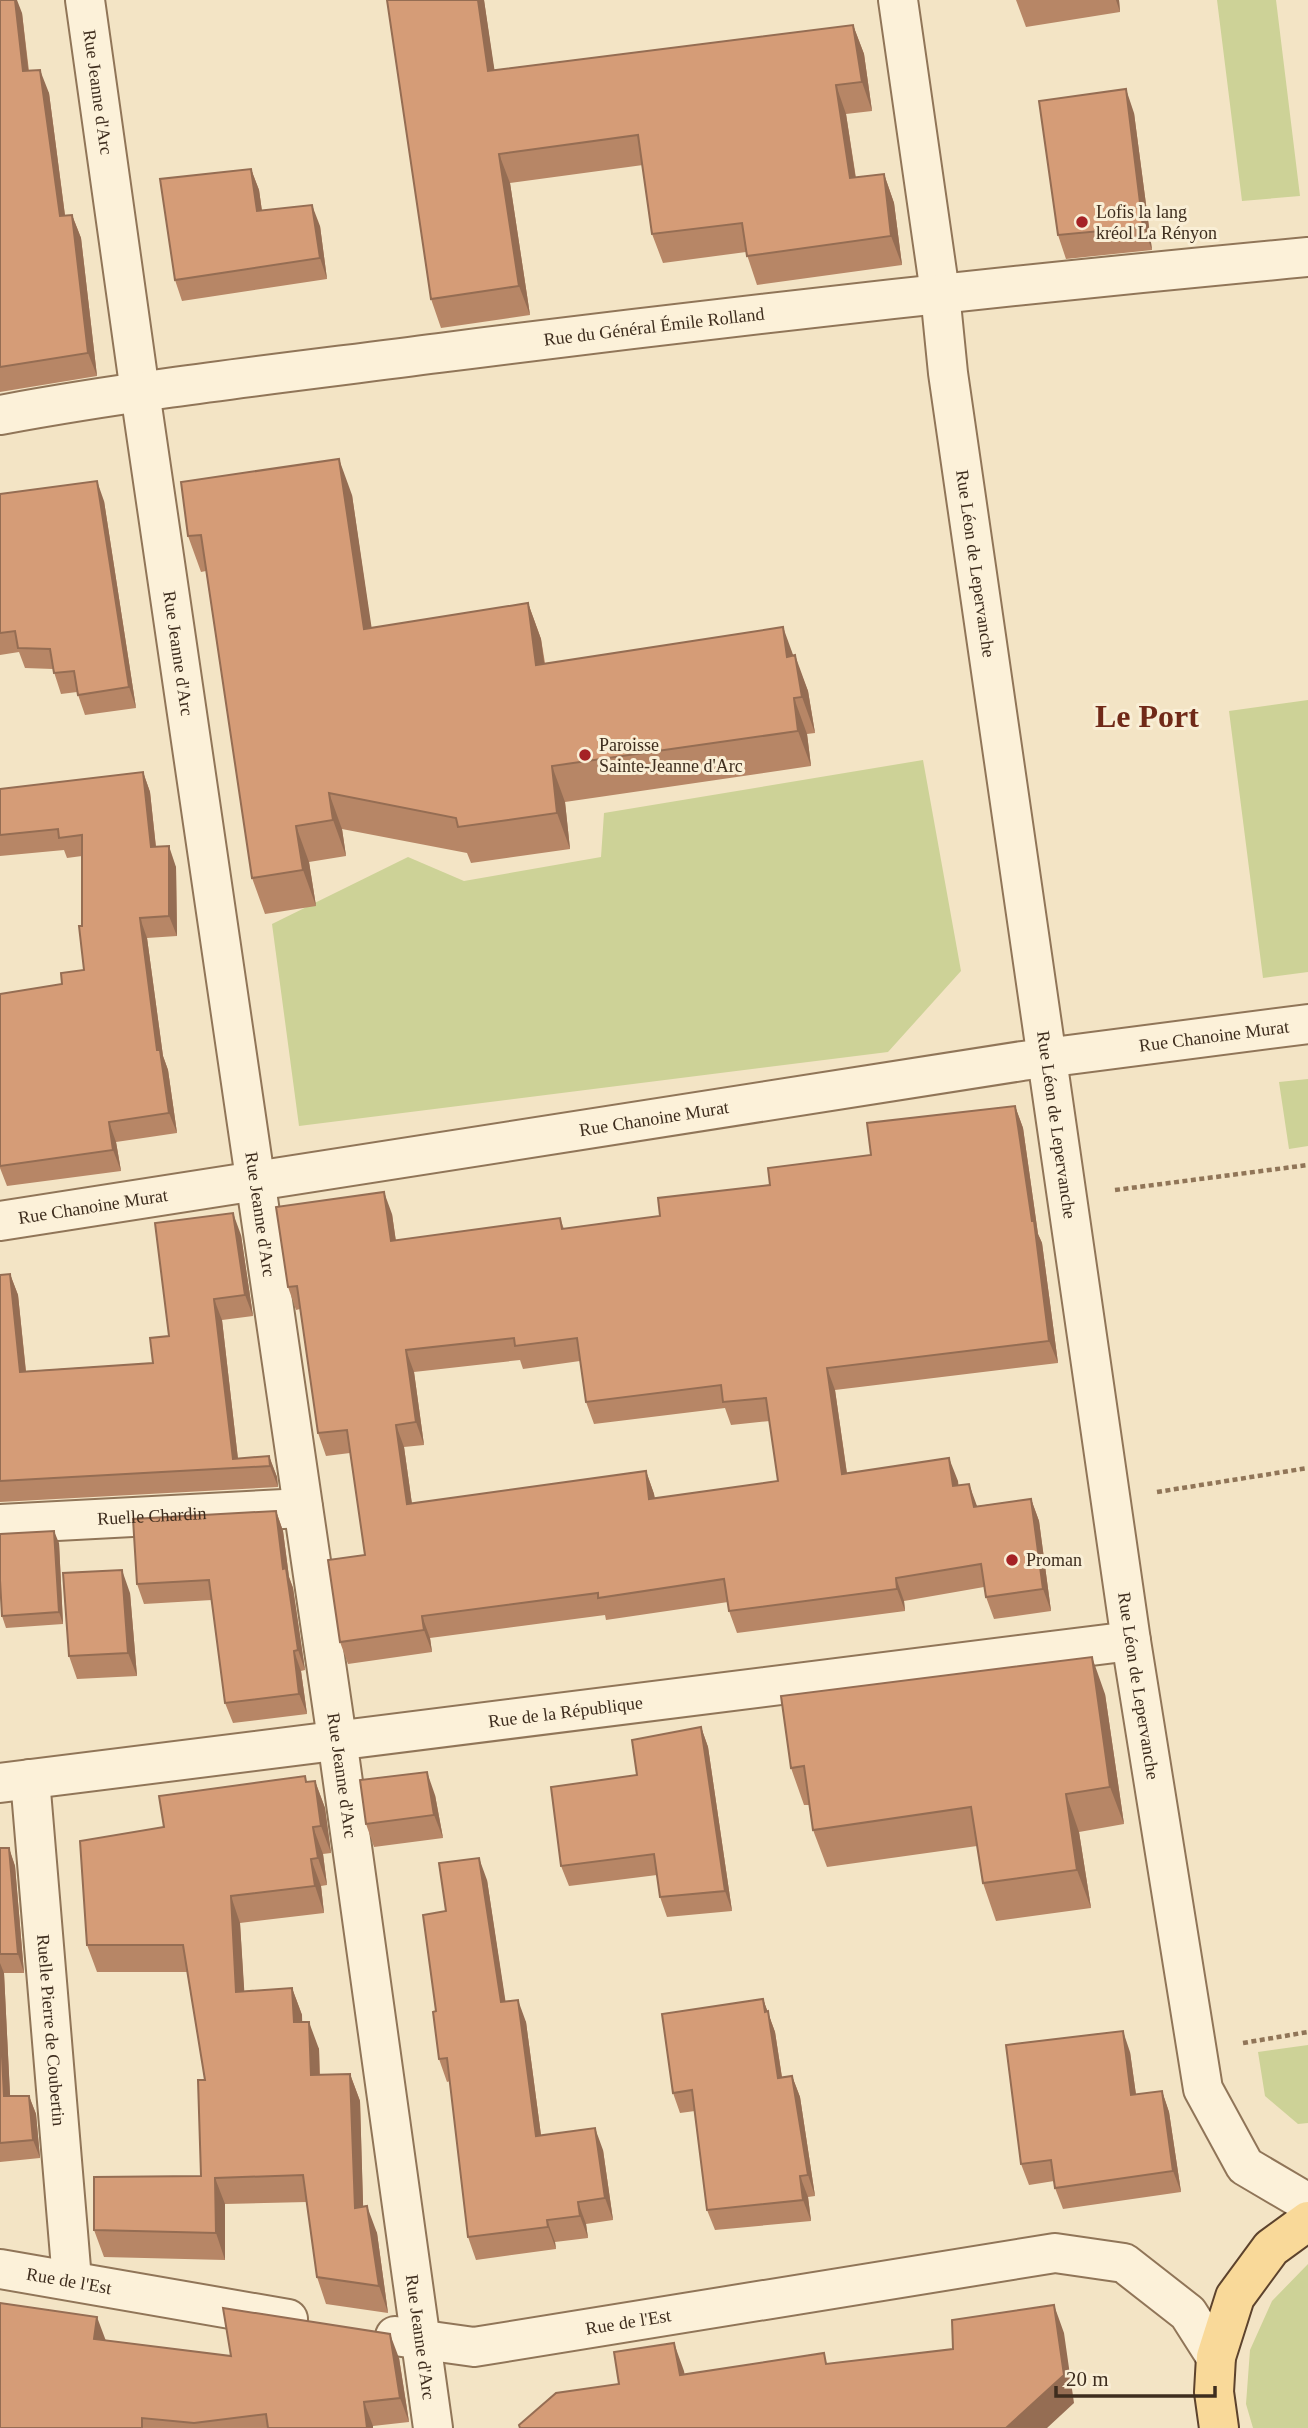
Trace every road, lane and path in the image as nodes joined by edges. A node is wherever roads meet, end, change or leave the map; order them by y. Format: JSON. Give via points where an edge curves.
{"nodes":[{"id":1,"x":85,"y":0,"type":"edge"},
{"id":2,"x":898,"y":0,"type":"edge"},
{"id":3,"x":1308,"y":257,"type":"edge"},
{"id":4,"x":940,"y":293,"type":"junction"},
{"id":5,"x":139,"y":392,"type":"junction"},
{"id":6,"x":0,"y":415,"type":"edge"},
{"id":7,"x":1308,"y":1024,"type":"edge"},
{"id":8,"x":1047,"y":1059,"type":"junction"},
{"id":9,"x":1308,"y":1165,"type":"edge"},
{"id":10,"x":256,"y":1182,"type":"junction"},
{"id":11,"x":1108,"y":1191,"type":"dead end"},
{"id":12,"x":0,"y":1222,"type":"edge"},
{"id":13,"x":1308,"y":1468,"type":"edge"},
{"id":14,"x":1153,"y":1492,"type":"dead end"},
{"id":15,"x":303,"y":1508,"type":"junction"},
{"id":16,"x":0,"y":1524,"type":"edge"},
{"id":17,"x":1131,"y":1642,"type":"junction"},
{"id":18,"x":337,"y":1739,"type":"junction"},
{"id":19,"x":15,"y":1781,"type":"edge"},
{"id":20,"x":1308,"y":2032,"type":"edge"},
{"id":21,"x":1236,"y":2044,"type":"dead end"},
{"id":22,"x":1308,"y":2203,"type":"edge"},
{"id":23,"x":1308,"y":2221,"type":"edge"},
{"id":24,"x":0,"y":2269,"type":"edge"},
{"id":25,"x":72,"y":2280,"type":"junction"},
{"id":26,"x":326,"y":2326,"type":"edge"},
{"id":27,"x":366,"y":2332,"type":"edge"},
{"id":28,"x":421,"y":2340,"type":"junction"},
{"id":29,"x":1216,"y":2357,"type":"junction"},
{"id":30,"x":1218,"y":2427,"type":"edge"},
{"id":31,"x":433,"y":2428,"type":"edge"}],
"edges":[{"from":1,"to":5,"type":"street","name":"Rue Jeanne d'Arc"},
{"from":2,"to":4,"type":"street","name":"Rue Léon de Lepervanche"},
{"from":3,"to":4,"type":"street","name":"Rue du Général Émile Rolland"},
{"from":4,"to":5,"type":"street","name":"Rue du Général Émile Rolland"},
{"from":4,"to":8,"type":"street","name":"Rue Léon de Lepervanche"},
{"from":5,"to":6,"type":"street","name":"Rue du Général Émile Rolland"},
{"from":5,"to":10,"type":"street","name":"Rue Jeanne d'Arc"},
{"from":7,"to":8,"type":"street","name":"Rue Chanoine Murat"},
{"from":8,"to":10,"type":"street","name":"Rue Chanoine Murat"},
{"from":8,"to":17,"type":"street","name":"Rue Léon de Lepervanche"},
{"from":9,"to":11,"type":"path"},
{"from":10,"to":12,"type":"street","name":"Rue Chanoine Murat"},
{"from":10,"to":15,"type":"street","name":"Rue Jeanne d'Arc"},
{"from":13,"to":14,"type":"path"},
{"from":15,"to":16,"type":"street","name":"Ruelle Chardin"},
{"from":15,"to":18,"type":"street","name":"Rue Jeanne d'Arc"},
{"from":17,"to":18,"type":"street","name":"Rue de la République"},
{"from":17,"to":22,"type":"street","name":"Rue Léon de Lepervanche","via":[[1203,2089],[1245,2166]]},
{"from":18,"to":19,"type":"street","name":"Rue de la République"},
{"from":18,"to":28,"type":"street","name":"Rue Jeanne d'Arc"},
{"from":19,"to":25,"type":"street","name":"Ruelle Pierre de Coubertin"},
{"from":20,"to":21,"type":"path"},
{"from":23,"to":29,"type":"main road","via":[[1271,2248],[1235,2297]]},
{"from":24,"to":25,"type":"street","name":"Rue de l'Est"},
{"from":25,"to":26,"type":"street","name":"Rue de l'Est"},
{"from":27,"to":28,"type":"street","name":"Rue de l'Est"},
{"from":28,"to":29,"type":"street","name":"Rue de l'Est","via":[[474,2347],[1055,2253],[1124,2263],[1188,2312]]},
{"from":28,"to":31,"type":"street","name":"Rue Jeanne d'Arc"},
{"from":29,"to":30,"type":"main road"}]}
